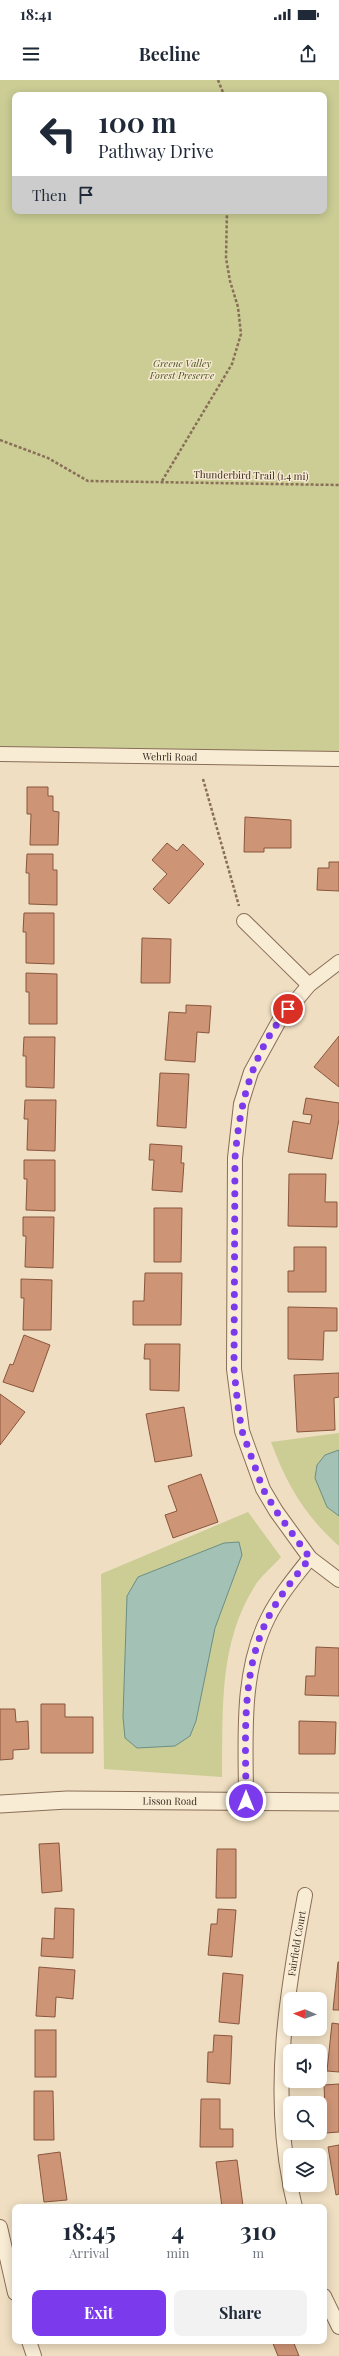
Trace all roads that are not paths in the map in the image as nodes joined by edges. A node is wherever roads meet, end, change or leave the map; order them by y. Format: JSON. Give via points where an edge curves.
{"nodes":[{"id":1,"x":0,"y":754,"type":"edge"},
{"id":2,"x":339,"y":759,"type":"edge"},
{"id":3,"x":244,"y":921,"type":"road end"},
{"id":4,"x":339,"y":962,"type":"edge"},
{"id":5,"x":309,"y":985,"type":"junction"},
{"id":6,"x":310,"y":1558,"type":"junction"},
{"id":7,"x":339,"y":1580,"type":"edge"},
{"id":8,"x":246,"y":1801,"type":"junction"},
{"id":9,"x":339,"y":1802,"type":"edge"},
{"id":10,"x":0,"y":1804,"type":"edge"},
{"id":11,"x":305,"y":1895,"type":"dead end"},
{"id":12,"x":284,"y":2148,"type":"edge"},
{"id":13,"x":292,"y":2192,"type":"edge"},
{"id":14,"x":294,"y":2204,"type":"edge"},
{"id":15,"x":0,"y":2226,"type":"edge"},
{"id":16,"x":12,"y":2280,"type":"edge"},
{"id":17,"x":327,"y":2302,"type":"edge"},
{"id":18,"x":339,"y":2327,"type":"edge"},
{"id":19,"x":30,"y":2344,"type":"edge"},
{"id":20,"x":34,"y":2356,"type":"edge"}],
"edges":[{"from":1,"to":2,"type":"street","name":"Wehrli Road"},
{"from":3,"to":5,"type":"street"},
{"from":4,"to":5,"type":"street"},
{"from":5,"to":6,"type":"street","via":[[278,1021],[251,1072],[241,1104],[235,1158],[234,1369],[242,1431],[263,1489]]},
{"from":6,"to":7,"type":"street"},
{"from":6,"to":8,"type":"street","via":[[279,1598],[268,1618],[251,1666],[246,1720]]},
{"from":8,"to":9,"type":"street","name":"Lisson Road"},
{"from":8,"to":10,"type":"street","name":"Lisson Road","via":[[67,1800]]},
{"from":11,"to":12,"type":"street","name":"Fairfield Court","via":[[293,1956],[280,2076]]},
{"from":13,"to":14,"type":"street","name":"Fairfield Court"},
{"from":15,"to":16,"type":"street"},
{"from":17,"to":18,"type":"street"},
{"from":19,"to":20,"type":"street"}]}
